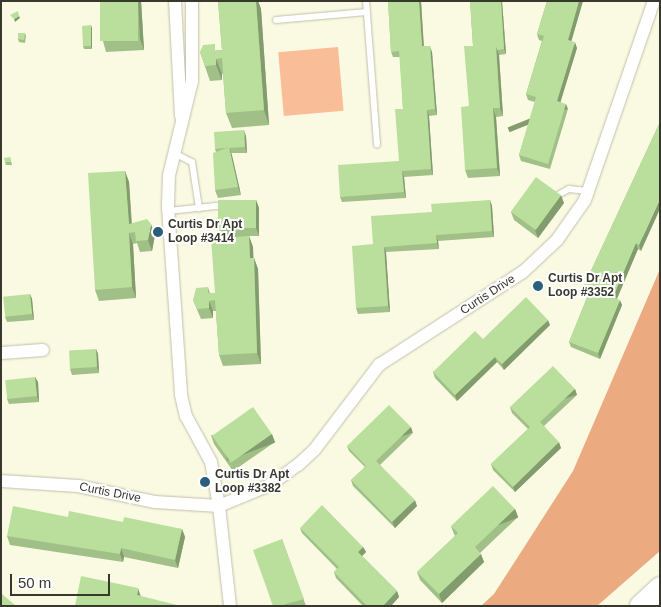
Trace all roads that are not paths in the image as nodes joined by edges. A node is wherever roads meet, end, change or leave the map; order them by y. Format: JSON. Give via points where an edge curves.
{"nodes":[{"id":1,"x":175,"y":1,"type":"edge"},
{"id":2,"x":192,"y":1,"type":"edge"},
{"id":3,"x":366,"y":1,"type":"edge"},
{"id":4,"x":654,"y":1,"type":"edge"},
{"id":5,"x":367,"y":12,"type":"junction"},
{"id":6,"x":276,"y":20,"type":"dead end"},
{"id":7,"x":182,"y":121,"type":"junction"},
{"id":8,"x":377,"y":145,"type":"dead end"},
{"id":9,"x":174,"y":152,"type":"junction"},
{"id":10,"x":588,"y":191,"type":"junction"},
{"id":11,"x":558,"y":194,"type":"edge"},
{"id":12,"x":235,"y":204,"type":"edge"},
{"id":13,"x":199,"y":208,"type":"junction"},
{"id":14,"x":168,"y":211,"type":"junction"},
{"id":15,"x":43,"y":350,"type":"dead end"},
{"id":16,"x":1,"y":353,"type":"edge"},
{"id":17,"x":1,"y":481,"type":"edge"},
{"id":18,"x":219,"y":506,"type":"junction"},
{"id":19,"x":660,"y":588,"type":"edge"},
{"id":20,"x":230,"y":606,"type":"edge"},
{"id":21,"x":641,"y":606,"type":"edge"}],
"edges":[{"from":1,"to":7,"type":"street"},
{"from":2,"to":7,"type":"street","via":[[192,81]]},
{"from":3,"to":5,"type":"lane"},
{"from":4,"to":10,"type":"street","name":"Curtis Drive"},
{"from":5,"to":6,"type":"lane"},
{"from":5,"to":8,"type":"lane"},
{"from":7,"to":9,"type":"street"},
{"from":9,"to":13,"type":"lane","via":[[192,162]]},
{"from":9,"to":14,"type":"street"},
{"from":10,"to":11,"type":"lane","via":[[569,189]]},
{"from":10,"to":18,"type":"street","name":"Curtis Drive","via":[[557,240],[523,272],[378,365],[315,449],[298,465],[270,485]]},
{"from":12,"to":13,"type":"lane"},
{"from":13,"to":14,"type":"lane"},
{"from":14,"to":18,"type":"street","via":[[181,395],[186,416],[211,462]]},
{"from":15,"to":16,"type":"street"},
{"from":17,"to":18,"type":"street","name":"Curtis Drive","via":[[78,486],[155,502]]},
{"from":18,"to":20,"type":"street"},
{"from":19,"to":21,"type":"highway"}]}
